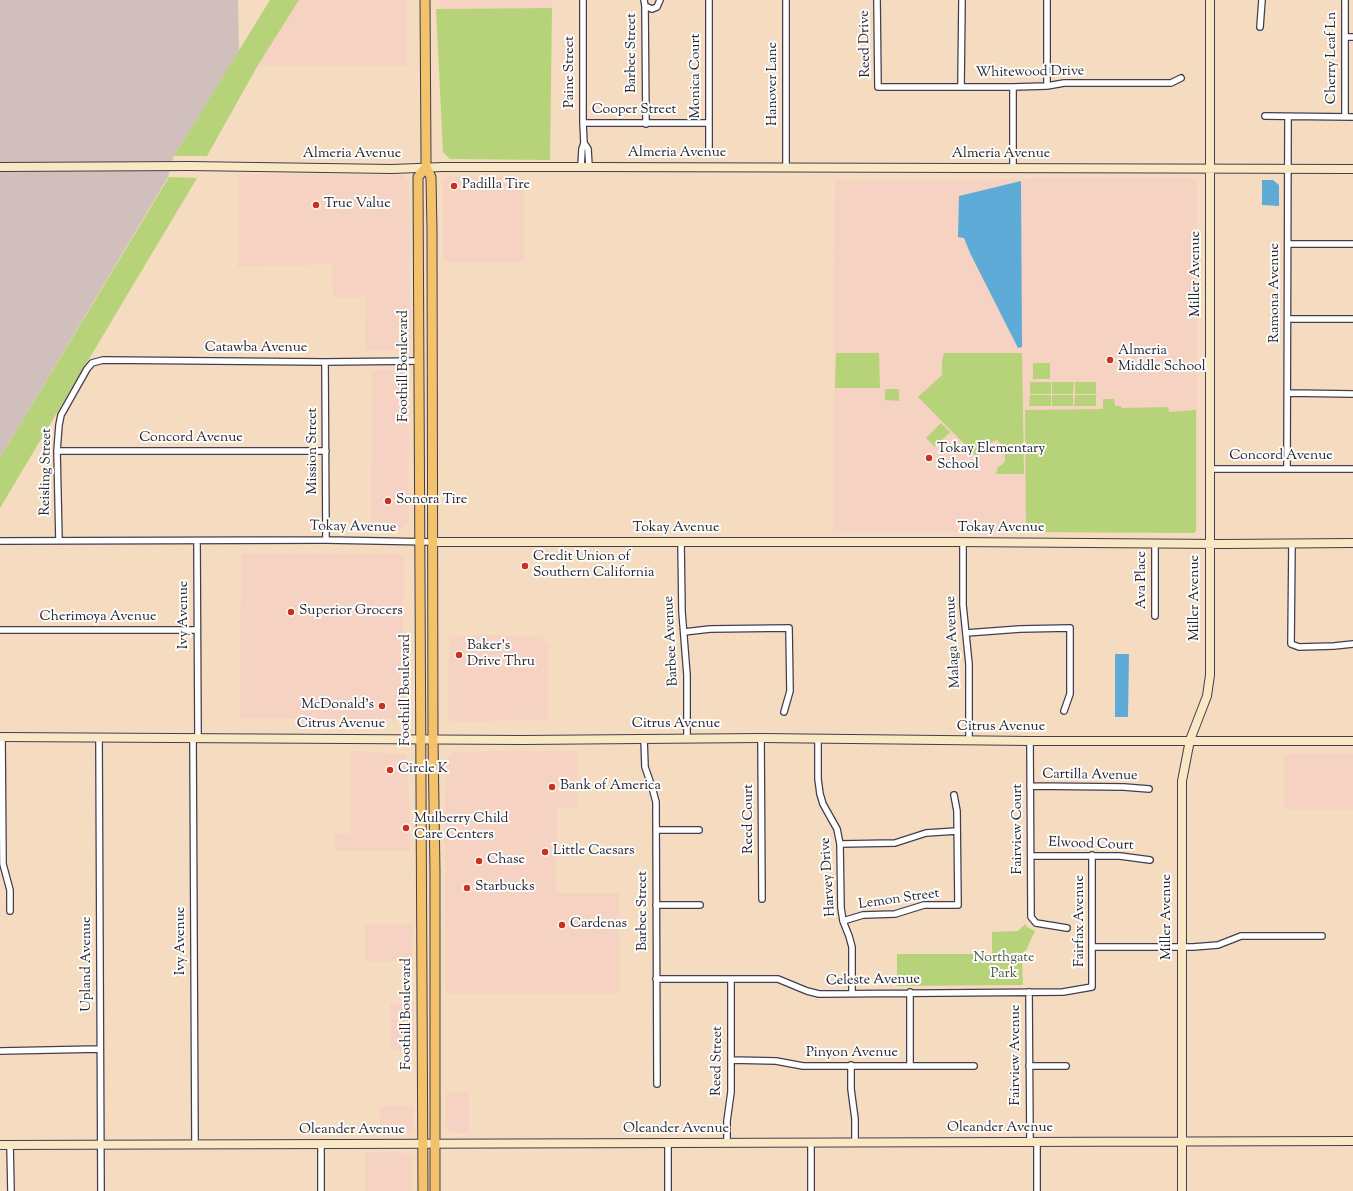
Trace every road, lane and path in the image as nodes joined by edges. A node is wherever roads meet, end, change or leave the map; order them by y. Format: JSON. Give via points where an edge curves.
{"nodes":[{"id":1,"x":425,"y":0,"type":"edge"},
{"id":2,"x":583,"y":0,"type":"edge"},
{"id":3,"x":660,"y":0,"type":"edge"},
{"id":4,"x":708,"y":0,"type":"edge"},
{"id":5,"x":786,"y":0,"type":"edge"},
{"id":6,"x":877,"y":0,"type":"edge"},
{"id":7,"x":962,"y":0,"type":"edge"},
{"id":8,"x":1047,"y":0,"type":"edge"},
{"id":9,"x":1210,"y":0,"type":"edge"},
{"id":10,"x":1262,"y":0,"type":"edge"},
{"id":11,"x":1345,"y":0,"type":"edge"},
{"id":12,"x":644,"y":3,"type":"edge"},
{"id":13,"x":1260,"y":27,"type":"dead end"},
{"id":14,"x":1345,"y":37,"type":"junction"},
{"id":15,"x":1353,"y":37,"type":"edge"},
{"id":16,"x":1182,"y":78,"type":"dead end"},
{"id":17,"x":961,"y":86,"type":"junction"},
{"id":18,"x":1013,"y":86,"type":"junction"},
{"id":19,"x":1046,"y":86,"type":"junction"},
{"id":20,"x":878,"y":87,"type":"joint"},
{"id":21,"x":1266,"y":116,"type":"dead end"},
{"id":22,"x":1288,"y":117,"type":"junction"},
{"id":23,"x":1345,"y":117,"type":"junction"},
{"id":24,"x":1353,"y":117,"type":"edge"},
{"id":25,"x":583,"y":123,"type":"junction"},
{"id":26,"x":709,"y":123,"type":"junction"},
{"id":27,"x":646,"y":124,"type":"junction"},
{"id":28,"x":709,"y":151,"type":"dead end"},
{"id":29,"x":0,"y":167,"type":"edge"},
{"id":30,"x":426,"y":167,"type":"junction"},
{"id":31,"x":585,"y":167,"type":"junction"},
{"id":32,"x":786,"y":167,"type":"junction"},
{"id":33,"x":1013,"y":168,"type":"junction"},
{"id":34,"x":1210,"y":168,"type":"junction"},
{"id":35,"x":1288,"y":169,"type":"junction"},
{"id":36,"x":1353,"y":169,"type":"edge"},
{"id":37,"x":1288,"y":244,"type":"junction"},
{"id":38,"x":1353,"y":244,"type":"edge"},
{"id":39,"x":1288,"y":319,"type":"junction"},
{"id":40,"x":1353,"y":319,"type":"edge"},
{"id":41,"x":419,"y":361,"type":"junction"},
{"id":42,"x":325,"y":362,"type":"junction"},
{"id":43,"x":92,"y":363,"type":"joint"},
{"id":44,"x":1288,"y":393,"type":"junction"},
{"id":45,"x":1353,"y":394,"type":"edge"},
{"id":46,"x":57,"y":451,"type":"junction"},
{"id":47,"x":326,"y":451,"type":"junction"},
{"id":48,"x":1209,"y":468,"type":"junction"},
{"id":49,"x":1288,"y":469,"type":"junction"},
{"id":50,"x":1353,"y":469,"type":"edge"},
{"id":51,"x":326,"y":540,"type":"junction"},
{"id":52,"x":0,"y":541,"type":"edge"},
{"id":53,"x":59,"y":541,"type":"junction"},
{"id":54,"x":197,"y":541,"type":"junction"},
{"id":55,"x":420,"y":542,"type":"junction"},
{"id":56,"x":433,"y":542,"type":"junction"},
{"id":57,"x":681,"y":542,"type":"junction"},
{"id":58,"x":963,"y":542,"type":"junction"},
{"id":59,"x":1155,"y":543,"type":"junction"},
{"id":60,"x":1209,"y":543,"type":"junction"},
{"id":61,"x":1292,"y":543,"type":"junction"},
{"id":62,"x":1353,"y":543,"type":"edge"},
{"id":63,"x":1155,"y":616,"type":"dead end"},
{"id":64,"x":0,"y":630,"type":"edge"},
{"id":65,"x":197,"y":630,"type":"junction"},
{"id":66,"x":684,"y":632,"type":"junction"},
{"id":67,"x":966,"y":632,"type":"junction"},
{"id":68,"x":1353,"y":644,"type":"edge"},
{"id":69,"x":1064,"y":711,"type":"dead end"},
{"id":70,"x":784,"y":712,"type":"dead end"},
{"id":71,"x":1,"y":737,"type":"edge"},
{"id":72,"x":99,"y":737,"type":"junction"},
{"id":73,"x":196,"y":737,"type":"junction"},
{"id":74,"x":421,"y":738,"type":"junction"},
{"id":75,"x":644,"y":738,"type":"junction"},
{"id":76,"x":687,"y":738,"type":"junction"},
{"id":77,"x":761,"y":738,"type":"junction"},
{"id":78,"x":818,"y":738,"type":"junction"},
{"id":79,"x":433,"y":739,"type":"junction"},
{"id":80,"x":969,"y":740,"type":"junction"},
{"id":81,"x":1190,"y":740,"type":"junction"},
{"id":82,"x":1030,"y":741,"type":"junction"},
{"id":83,"x":1353,"y":741,"type":"edge"},
{"id":84,"x":1030,"y":786,"type":"junction"},
{"id":85,"x":1149,"y":789,"type":"dead end"},
{"id":86,"x":954,"y":795,"type":"dead end"},
{"id":87,"x":656,"y":830,"type":"junction"},
{"id":88,"x":699,"y":830,"type":"dead end"},
{"id":89,"x":957,"y":832,"type":"junction"},
{"id":90,"x":840,"y":844,"type":"junction"},
{"id":91,"x":1092,"y":855,"type":"junction"},
{"id":92,"x":1031,"y":856,"type":"junction"},
{"id":93,"x":1150,"y":860,"type":"dead end"},
{"id":94,"x":422,"y":897,"type":"junction"},
{"id":95,"x":762,"y":899,"type":"dead end"},
{"id":96,"x":656,"y":905,"type":"junction"},
{"id":97,"x":700,"y":905,"type":"dead end"},
{"id":98,"x":10,"y":911,"type":"dead end"},
{"id":99,"x":843,"y":921,"type":"junction"},
{"id":100,"x":1067,"y":928,"type":"dead end"},
{"id":101,"x":1322,"y":936,"type":"dead end"},
{"id":102,"x":1093,"y":947,"type":"junction"},
{"id":103,"x":1181,"y":947,"type":"junction"},
{"id":104,"x":435,"y":960,"type":"junction"},
{"id":105,"x":656,"y":979,"type":"junction"},
{"id":106,"x":731,"y":979,"type":"junction"},
{"id":107,"x":1092,"y":987,"type":"joint"},
{"id":108,"x":910,"y":992,"type":"junction"},
{"id":109,"x":1029,"y":992,"type":"junction"},
{"id":110,"x":852,"y":993,"type":"junction"},
{"id":111,"x":100,"y":1049,"type":"junction"},
{"id":112,"x":0,"y":1051,"type":"edge"},
{"id":113,"x":731,"y":1060,"type":"junction"},
{"id":114,"x":850,"y":1066,"type":"junction"},
{"id":115,"x":910,"y":1066,"type":"junction"},
{"id":116,"x":974,"y":1066,"type":"dead end"},
{"id":117,"x":1029,"y":1066,"type":"junction"},
{"id":118,"x":1066,"y":1066,"type":"dead end"},
{"id":119,"x":657,"y":1084,"type":"dead end"},
{"id":120,"x":1182,"y":1141,"type":"junction"},
{"id":121,"x":1353,"y":1141,"type":"edge"},
{"id":122,"x":727,"y":1142,"type":"junction"},
{"id":123,"x":811,"y":1142,"type":"junction"},
{"id":124,"x":855,"y":1142,"type":"junction"},
{"id":125,"x":1033,"y":1142,"type":"junction"},
{"id":126,"x":668,"y":1143,"type":"junction"},
{"id":127,"x":195,"y":1144,"type":"junction"},
{"id":128,"x":321,"y":1144,"type":"junction"},
{"id":129,"x":423,"y":1144,"type":"junction"},
{"id":130,"x":435,"y":1144,"type":"junction"},
{"id":131,"x":0,"y":1145,"type":"edge"},
{"id":132,"x":10,"y":1145,"type":"junction"},
{"id":133,"x":101,"y":1145,"type":"junction"},
{"id":134,"x":11,"y":1191,"type":"edge"},
{"id":135,"x":101,"y":1191,"type":"edge"},
{"id":136,"x":321,"y":1191,"type":"edge"},
{"id":137,"x":423,"y":1191,"type":"edge"},
{"id":138,"x":435,"y":1191,"type":"edge"},
{"id":139,"x":668,"y":1191,"type":"edge"},
{"id":140,"x":811,"y":1191,"type":"edge"},
{"id":141,"x":1037,"y":1191,"type":"edge"},
{"id":142,"x":1182,"y":1191,"type":"edge"}],
"edges":[{"from":1,"to":30,"type":"main road","name":"Foothill Boulevard"},
{"from":2,"to":25,"type":"street","name":"Paine Street"},
{"from":3,"to":12,"type":"street","via":[[659,5],[650,9]]},
{"from":4,"to":26,"type":"street","name":"Monica Court"},
{"from":5,"to":32,"type":"street","name":"Hanover Lane"},
{"from":6,"to":20,"type":"street","name":"Reed Drive"},
{"from":7,"to":17,"type":"street"},
{"from":8,"to":19,"type":"street"},
{"from":9,"to":34,"type":"street","name":"Miller Avenue"},
{"from":10,"to":13,"type":"street"},
{"from":11,"to":14,"type":"street","name":"Cherry Leaf Ln"},
{"from":12,"to":27,"type":"street","name":"Barbee Street"},
{"from":14,"to":15,"type":"street"},
{"from":14,"to":23,"type":"street","name":"Cherry Leaf Ln"},
{"from":16,"to":19,"type":"street","name":"Whitewood Drive","via":[[1171,83],[1064,83]]},
{"from":17,"to":18,"type":"street","name":"Whitewood Drive"},
{"from":17,"to":20,"type":"street","name":"Whitewood Drive"},
{"from":18,"to":19,"type":"street","name":"Whitewood Drive"},
{"from":18,"to":33,"type":"street"},
{"from":21,"to":22,"type":"street"},
{"from":22,"to":23,"type":"street"},
{"from":22,"to":35,"type":"street","name":"Ramona Avenue"},
{"from":23,"to":24,"type":"street"},
{"from":25,"to":27,"type":"street","name":"Cooper Street"},
{"from":25,"to":31,"type":"street","name":"Paine Street","via":[[584,144],[588,149]]},
{"from":26,"to":27,"type":"street","name":"Cooper Street"},
{"from":26,"to":28,"type":"street","name":"Monica Court"},
{"from":29,"to":30,"type":"street","name":"Almeria Avenue"},
{"from":30,"to":31,"type":"street","name":"Almeria Avenue"},
{"from":30,"to":41,"type":"main road","name":"Foothill Boulevard","via":[[418,177]]},
{"from":30,"to":56,"type":"main road","name":"Foothill Boulevard","via":[[431,177]]},
{"from":31,"to":32,"type":"street","name":"Almeria Avenue"},
{"from":32,"to":33,"type":"street","name":"Almeria Avenue"},
{"from":33,"to":34,"type":"street","name":"Almeria Avenue"},
{"from":34,"to":35,"type":"street","name":"Almeria Avenue"},
{"from":34,"to":48,"type":"street","name":"Miller Avenue"},
{"from":35,"to":36,"type":"street","name":"Almeria Avenue"},
{"from":35,"to":37,"type":"street","name":"Ramona Avenue"},
{"from":37,"to":38,"type":"street"},
{"from":37,"to":39,"type":"street","name":"Ramona Avenue"},
{"from":39,"to":40,"type":"street"},
{"from":39,"to":44,"type":"street","name":"Ramona Avenue"},
{"from":41,"to":42,"type":"street","name":"Catawba Avenue"},
{"from":41,"to":55,"type":"main road","name":"Foothill Boulevard"},
{"from":42,"to":43,"type":"street","name":"Catawba Avenue","via":[[103,360]]},
{"from":42,"to":47,"type":"street","name":"Mission Street"},
{"from":43,"to":46,"type":"street","name":"Reisling Street","via":[[86,369],[61,415]]},
{"from":44,"to":45,"type":"street"},
{"from":44,"to":49,"type":"street","name":"Ramona Avenue"},
{"from":46,"to":47,"type":"street","name":"Concord Avenue"},
{"from":46,"to":53,"type":"street","name":"Reisling Street"},
{"from":47,"to":51,"type":"street","name":"Mission Street"},
{"from":48,"to":49,"type":"street","name":"Concord Avenue"},
{"from":48,"to":60,"type":"street","name":"Miller Avenue"},
{"from":49,"to":50,"type":"street","name":"Concord Avenue"},
{"from":51,"to":54,"type":"street","name":"Tokay Avenue"},
{"from":51,"to":55,"type":"street","name":"Tokay Avenue"},
{"from":52,"to":53,"type":"street","name":"Tokay Avenue"},
{"from":53,"to":54,"type":"street","name":"Tokay Avenue"},
{"from":54,"to":65,"type":"street","name":"Ivy Avenue"},
{"from":55,"to":56,"type":"street","name":"Tokay Avenue"},
{"from":55,"to":74,"type":"main road","name":"Foothill Boulevard"},
{"from":56,"to":57,"type":"street","name":"Tokay Avenue"},
{"from":56,"to":79,"type":"main road","name":"Foothill Boulevard"},
{"from":57,"to":58,"type":"street","name":"Tokay Avenue"},
{"from":57,"to":66,"type":"street","name":"Barbee Avenue"},
{"from":58,"to":59,"type":"street","name":"Tokay Avenue"},
{"from":58,"to":67,"type":"street","name":"Malaga Avenue","via":[[963,605]]},
{"from":59,"to":60,"type":"street","name":"Tokay Avenue"},
{"from":59,"to":63,"type":"street","name":"Ava Place"},
{"from":60,"to":61,"type":"street","name":"Tokay Avenue"},
{"from":60,"to":81,"type":"street","name":"Miller Avenue","via":[[1210,675],[1206,696]]},
{"from":61,"to":62,"type":"street","name":"Tokay Avenue"},
{"from":61,"to":68,"type":"street","via":[[1291,644],[1299,647]]},
{"from":64,"to":65,"type":"street","name":"Cherimoya Avenue"},
{"from":65,"to":73,"type":"street","name":"Ivy Avenue"},
{"from":66,"to":70,"type":"street","via":[[710,629],[789,628],[790,691]]},
{"from":66,"to":76,"type":"street","name":"Barbee Avenue"},
{"from":67,"to":69,"type":"street","via":[[1070,628],[1070,694]]},
{"from":67,"to":80,"type":"street","name":"Malaga Avenue","via":[[969,664]]},
{"from":71,"to":72,"type":"street","name":"Citrus Avenue"},
{"from":71,"to":98,"type":"street","via":[[3,864],[10,890]]},
{"from":72,"to":73,"type":"street","name":"Citrus Avenue"},
{"from":72,"to":111,"type":"street","name":"Upland Avenue"},
{"from":73,"to":74,"type":"street","name":"Citrus Avenue"},
{"from":73,"to":127,"type":"street","name":"Ivy Avenue"},
{"from":74,"to":79,"type":"street","name":"Citrus Avenue"},
{"from":74,"to":94,"type":"main road","name":"Foothill Boulevard"},
{"from":75,"to":76,"type":"street","name":"Citrus Avenue"},
{"from":75,"to":79,"type":"street","name":"Citrus Avenue"},
{"from":75,"to":87,"type":"street","name":"Barbee Street","via":[[645,767],[656,802]]},
{"from":76,"to":77,"type":"street","name":"Citrus Avenue"},
{"from":77,"to":78,"type":"street","name":"Citrus Avenue"},
{"from":77,"to":95,"type":"street","name":"Reed Court"},
{"from":78,"to":80,"type":"street","name":"Citrus Avenue"},
{"from":78,"to":90,"type":"street","name":"Harvey Drive","via":[[820,794],[837,829]]},
{"from":79,"to":104,"type":"main road","name":"Foothill Boulevard"},
{"from":80,"to":82,"type":"street","name":"Citrus Avenue"},
{"from":81,"to":82,"type":"street","name":"Citrus Avenue"},
{"from":81,"to":83,"type":"street","name":"Citrus Avenue"},
{"from":81,"to":103,"type":"street","name":"Miller Avenue","via":[[1182,781]]},
{"from":82,"to":84,"type":"street","name":"Fairview Court"},
{"from":84,"to":85,"type":"street","name":"Cartilla Avenue"},
{"from":84,"to":92,"type":"street","name":"Fairview Court"},
{"from":86,"to":89,"type":"street"},
{"from":87,"to":88,"type":"street"},
{"from":87,"to":96,"type":"street","name":"Barbee Street"},
{"from":89,"to":90,"type":"street","via":[[926,833],[895,843]]},
{"from":89,"to":99,"type":"street","name":"Lemon Street","via":[[958,905],[924,906],[895,914],[863,915]]},
{"from":90,"to":99,"type":"street","name":"Harvey Drive"},
{"from":91,"to":92,"type":"street","name":"Elwood Court"},
{"from":91,"to":93,"type":"street","name":"Elwood Court"},
{"from":91,"to":102,"type":"street","name":"Fairfax Avenue"},
{"from":92,"to":100,"type":"street","name":"Fairview Court","via":[[1031,917],[1036,923]]},
{"from":94,"to":104,"type":"main road","via":[[428,907],[430,957]]},
{"from":94,"to":129,"type":"main road","name":"Foothill Boulevard"},
{"from":96,"to":97,"type":"street"},
{"from":96,"to":105,"type":"street","name":"Barbee Street"},
{"from":99,"to":110,"type":"street","name":"Harvey Drive","via":[[852,948]]},
{"from":101,"to":103,"type":"street","via":[[1240,936],[1218,945]]},
{"from":102,"to":103,"type":"street"},
{"from":102,"to":107,"type":"street","name":"Fairfax Avenue"},
{"from":103,"to":120,"type":"street","name":"Miller Avenue"},
{"from":104,"to":130,"type":"main road","name":"Foothill Boulevard"},
{"from":105,"to":106,"type":"street","name":"Celeste Avenue"},
{"from":105,"to":119,"type":"street","name":"Barbee Street"},
{"from":106,"to":110,"type":"street","name":"Celeste Avenue","via":[[778,979],[819,994]]},
{"from":106,"to":113,"type":"street","name":"Reed Street"},
{"from":107,"to":109,"type":"street","name":"Celeste Avenue","via":[[1062,992]]},
{"from":108,"to":109,"type":"street","name":"Celeste Avenue"},
{"from":108,"to":110,"type":"street","name":"Celeste Avenue"},
{"from":108,"to":115,"type":"street"},
{"from":109,"to":117,"type":"street","name":"Fairview Avenue"},
{"from":111,"to":112,"type":"street"},
{"from":111,"to":133,"type":"street","name":"Upland Avenue"},
{"from":113,"to":114,"type":"street","name":"Pinyon Avenue","via":[[776,1061],[803,1066]]},
{"from":113,"to":122,"type":"street","name":"Reed Street"},
{"from":114,"to":115,"type":"street","name":"Pinyon Avenue"},
{"from":114,"to":124,"type":"street"},
{"from":115,"to":116,"type":"street","name":"Pinyon Avenue"},
{"from":117,"to":118,"type":"street"},
{"from":117,"to":125,"type":"street","name":"Fairview Avenue"},
{"from":120,"to":121,"type":"street","name":"Oleander Avenue"},
{"from":120,"to":125,"type":"street","name":"Oleander Avenue"},
{"from":120,"to":142,"type":"street","name":"Miller Avenue"},
{"from":122,"to":123,"type":"street","name":"Oleander Avenue"},
{"from":122,"to":126,"type":"street","name":"Oleander Avenue"},
{"from":123,"to":124,"type":"street","name":"Oleander Avenue"},
{"from":123,"to":140,"type":"street"},
{"from":124,"to":125,"type":"street","name":"Oleander Avenue"},
{"from":125,"to":141,"type":"street","name":"Fairview Avenue"},
{"from":126,"to":130,"type":"street","name":"Oleander Avenue"},
{"from":126,"to":139,"type":"street"},
{"from":127,"to":128,"type":"street","name":"Oleander Avenue"},
{"from":127,"to":133,"type":"street","name":"Oleander Avenue"},
{"from":128,"to":129,"type":"street","name":"Oleander Avenue"},
{"from":128,"to":136,"type":"street"},
{"from":129,"to":130,"type":"street","name":"Oleander Avenue"},
{"from":129,"to":137,"type":"main road","name":"Foothill Boulevard"},
{"from":130,"to":138,"type":"main road","name":"Foothill Boulevard"},
{"from":131,"to":132,"type":"street","name":"Oleander Avenue"},
{"from":132,"to":133,"type":"street","name":"Oleander Avenue"},
{"from":132,"to":134,"type":"street"},
{"from":133,"to":135,"type":"street","name":"Upland Avenue"}]}
